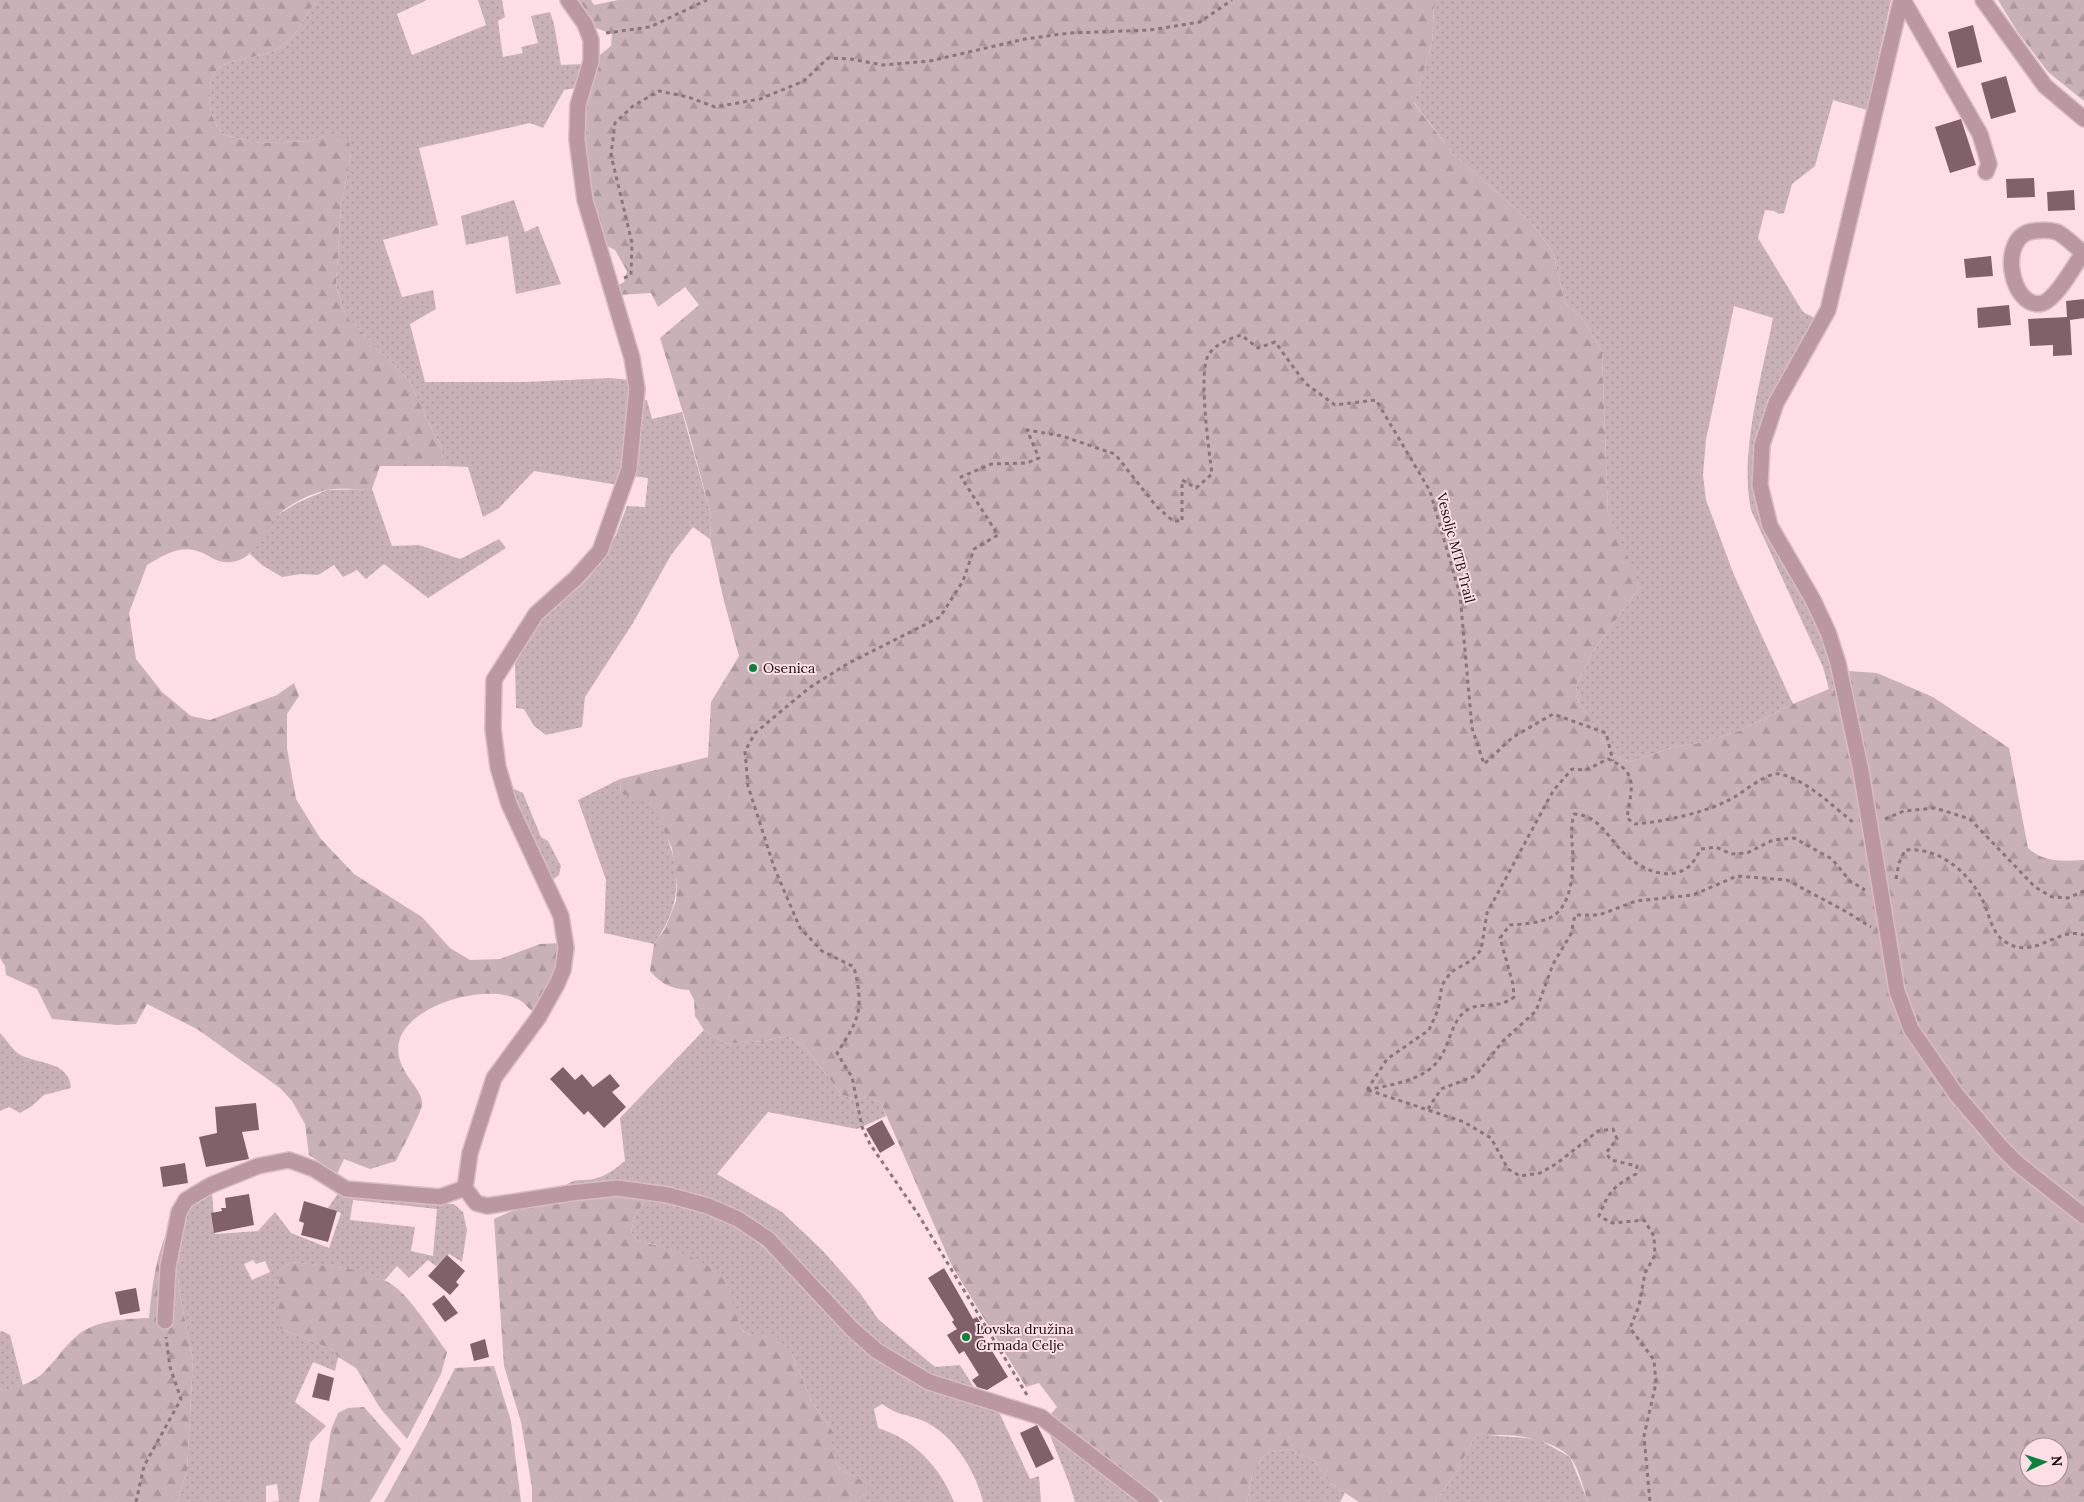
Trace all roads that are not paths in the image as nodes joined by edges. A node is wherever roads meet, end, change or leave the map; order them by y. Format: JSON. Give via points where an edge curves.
{"nodes":[{"id":1,"x":568,"y":0,"type":"edge"},
{"id":2,"x":1902,"y":0,"type":"edge"},
{"id":3,"x":1983,"y":0,"type":"edge"},
{"id":4,"x":2084,"y":119,"type":"edge"},
{"id":5,"x":1986,"y":172,"type":"dead end"},
{"id":6,"x":2084,"y":253,"type":"edge"},
{"id":7,"x":465,"y":1188,"type":"junction"},
{"id":8,"x":2084,"y":1216,"type":"edge"},
{"id":9,"x":165,"y":1321,"type":"road end"},
{"id":10,"x":1151,"y":1502,"type":"edge"}],
"edges":[{"from":1,"to":7,"type":"street","via":[[585,24],[592,61],[578,105],[577,140],[585,200],[632,358],[638,389],[629,469],[600,551],[536,614],[494,680],[492,729],[498,767],[509,804],[561,916],[566,948],[557,984],[538,1018],[494,1078],[470,1153]]},
{"from":2,"to":5,"type":"street","via":[[1980,134],[1989,164]]},
{"from":2,"to":8,"type":"street","via":[[1828,310],[1776,403],[1762,445],[1760,485],[1770,526],[1828,632],[1838,663],[1849,709],[1897,991],[1911,1029],[1956,1094],[2018,1164]]},
{"from":3,"to":4,"type":"street","via":[[2044,86]]},
{"from":6,"to":6,"type":"street","via":[[2056,232],[2025,232],[2017,238],[2012,252],[2014,279],[2025,300],[2033,304],[2052,298]]},
{"from":7,"to":9,"type":"street","via":[[440,1197],[346,1189],[314,1169],[289,1160],[258,1166],[212,1185],[186,1200],[179,1212],[168,1267]]},
{"from":7,"to":10,"type":"street","via":[[476,1203],[487,1206],[617,1188],[668,1195],[708,1206],[738,1219],[768,1239],[852,1329],[877,1351],[929,1382],[1041,1417]]}]}
